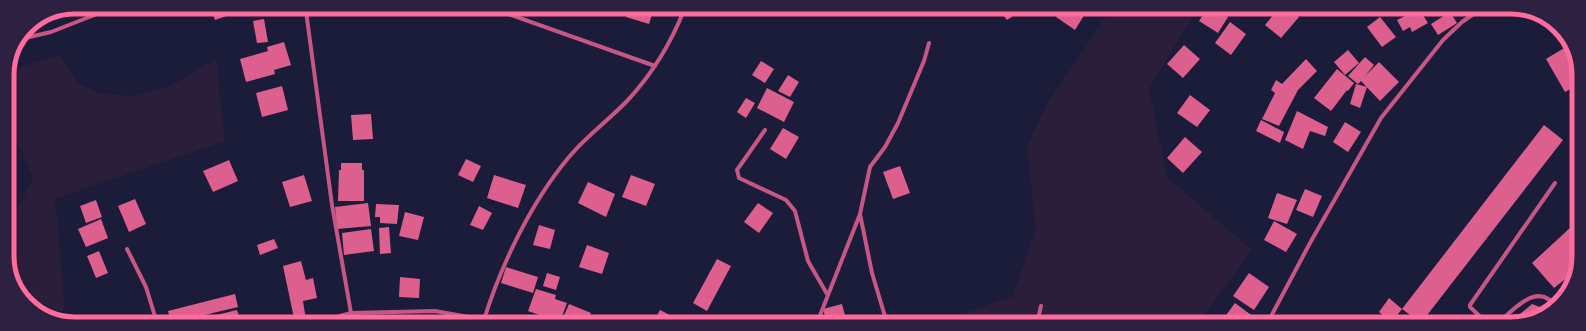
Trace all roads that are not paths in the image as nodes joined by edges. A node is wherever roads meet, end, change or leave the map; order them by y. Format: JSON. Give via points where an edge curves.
{"nodes":[{"id":1,"x":97,"y":14,"type":"edge"},
{"id":2,"x":306,"y":14,"type":"edge"},
{"id":3,"x":508,"y":14,"type":"edge"},
{"id":4,"x":682,"y":14,"type":"edge"},
{"id":5,"x":1476,"y":14,"type":"edge"},
{"id":6,"x":27,"y":38,"type":"edge"},
{"id":7,"x":929,"y":43,"type":"dead end"},
{"id":8,"x":655,"y":66,"type":"junction"},
{"id":9,"x":764,"y":130,"type":"dead end"},
{"id":10,"x":1555,"y":183,"type":"dead end"},
{"id":11,"x":860,"y":214,"type":"junction"},
{"id":12,"x":127,"y":249,"type":"dead end"},
{"id":13,"x":827,"y":294,"type":"junction"},
{"id":14,"x":1551,"y":302,"type":"edge"},
{"id":15,"x":1041,"y":306,"type":"dead end"},
{"id":16,"x":351,"y":313,"type":"junction"},
{"id":17,"x":155,"y":317,"type":"edge"},
{"id":18,"x":337,"y":317,"type":"edge"},
{"id":19,"x":464,"y":317,"type":"edge"},
{"id":20,"x":485,"y":317,"type":"edge"},
{"id":21,"x":819,"y":317,"type":"edge"},
{"id":22,"x":885,"y":317,"type":"edge"},
{"id":23,"x":1038,"y":317,"type":"edge"},
{"id":24,"x":1271,"y":317,"type":"edge"},
{"id":25,"x":1481,"y":317,"type":"edge"},
{"id":26,"x":1505,"y":317,"type":"edge"}],
"edges":[{"from":1,"to":6,"type":"street","via":[[51,32]]},
{"from":2,"to":16,"type":"street","via":[[332,204]]},
{"from":3,"to":8,"type":"street"},
{"from":4,"to":8,"type":"street"},
{"from":5,"to":24,"type":"street","via":[[1462,22],[1443,40],[1381,118]]},
{"from":7,"to":11,"type":"street","via":[[898,123],[870,167]]},
{"from":8,"to":20,"type":"street","via":[[628,100],[584,140],[556,175],[501,269]]},
{"from":9,"to":13,"type":"street","via":[[737,170],[739,178],[786,200],[795,211],[808,262]]},
{"from":10,"to":25,"type":"street","via":[[1470,305]]},
{"from":11,"to":13,"type":"street"},
{"from":11,"to":22,"type":"street","via":[[872,273]]},
{"from":12,"to":17,"type":"street","via":[[146,287]]},
{"from":13,"to":21,"type":"street"},
{"from":14,"to":26,"type":"street","via":[[1537,295],[1526,298]]},
{"from":15,"to":23,"type":"street"},
{"from":16,"to":18,"type":"street"},
{"from":16,"to":19,"type":"street","via":[[435,311]]}]}
